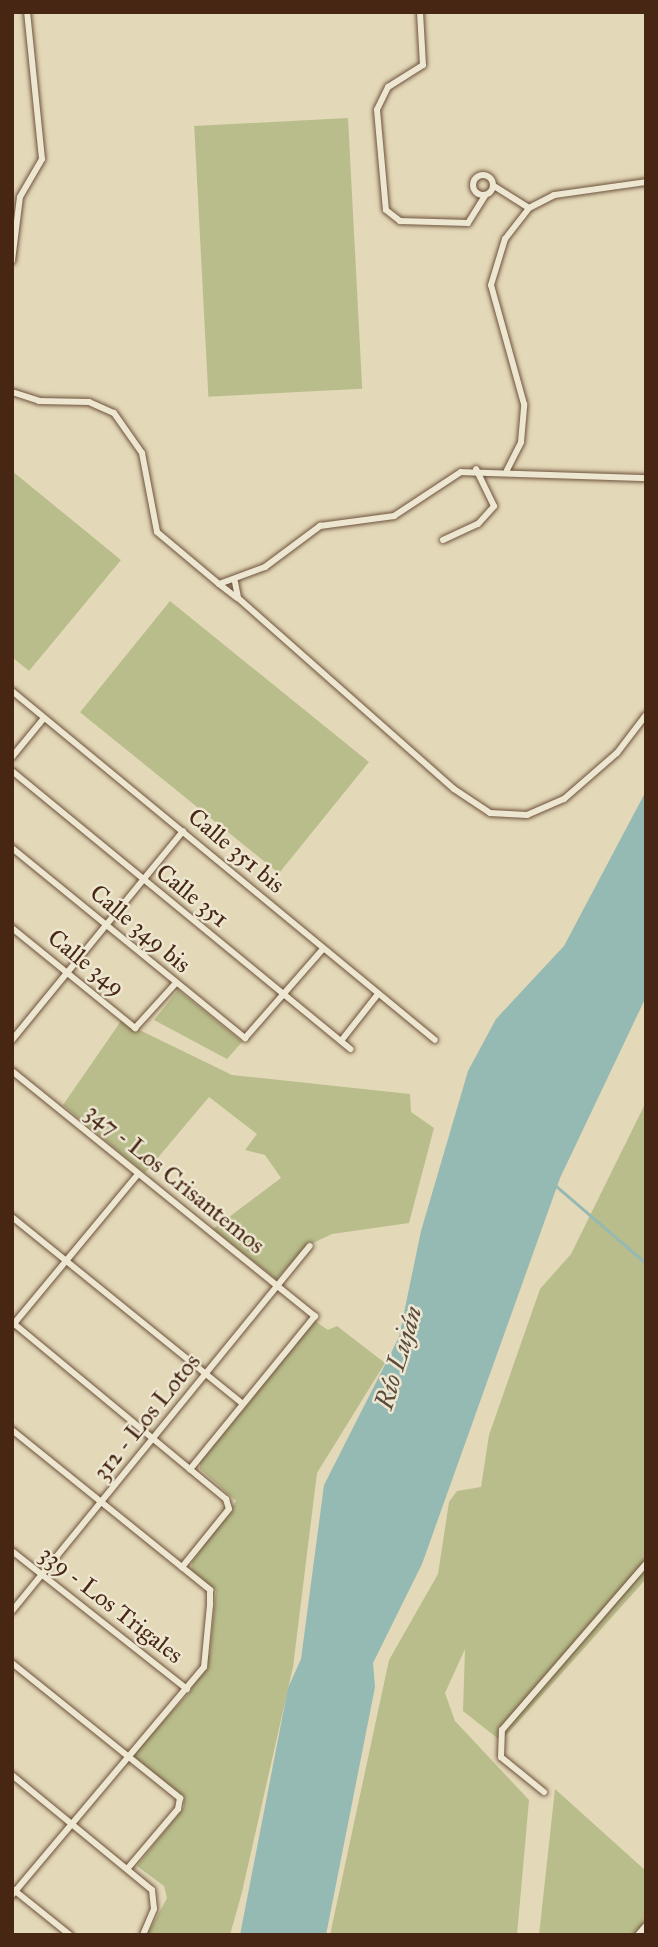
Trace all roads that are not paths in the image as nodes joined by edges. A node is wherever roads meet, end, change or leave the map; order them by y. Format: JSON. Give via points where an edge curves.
{"nodes":[{"id":1,"x":27,"y":12,"type":"edge"},
{"id":2,"x":420,"y":12,"type":"edge"},
{"id":3,"x":646,"y":182,"type":"edge"},
{"id":4,"x":494,"y":186,"type":"junction"},
{"id":5,"x":485,"y":196,"type":"junction"},
{"id":6,"x":529,"y":208,"type":"junction"},
{"id":7,"x":12,"y":261,"type":"edge"},
{"id":8,"x":12,"y":392,"type":"edge"},
{"id":9,"x":476,"y":469,"type":"junction"},
{"id":10,"x":507,"y":470,"type":"junction"},
{"id":11,"x":646,"y":478,"type":"edge"},
{"id":12,"x":443,"y":540,"type":"dead end"},
{"id":13,"x":235,"y":582,"type":"junction"},
{"id":14,"x":219,"y":584,"type":"junction"},
{"id":15,"x":238,"y":598,"type":"junction"},
{"id":16,"x":12,"y":691,"type":"edge"},
{"id":17,"x":646,"y":715,"type":"edge"},
{"id":18,"x":44,"y":718,"type":"junction"},
{"id":19,"x":12,"y":757,"type":"edge"},
{"id":20,"x":12,"y":771,"type":"edge"},
{"id":21,"x":183,"y":831,"type":"junction"},
{"id":22,"x":12,"y":848,"type":"edge"},
{"id":23,"x":142,"y":881,"type":"junction"},
{"id":24,"x":106,"y":926,"type":"junction"},
{"id":25,"x":12,"y":928,"type":"edge"},
{"id":26,"x":323,"y":949,"type":"junction"},
{"id":27,"x":67,"y":973,"type":"junction"},
{"id":28,"x":175,"y":984,"type":"junction"},
{"id":29,"x":379,"y":994,"type":"junction"},
{"id":30,"x":284,"y":995,"type":"junction"},
{"id":31,"x":12,"y":1040,"type":"edge"},
{"id":32,"x":435,"y":1040,"type":"dead end"},
{"id":33,"x":341,"y":1041,"type":"junction"},
{"id":34,"x":351,"y":1049,"type":"dead end"},
{"id":35,"x":12,"y":1071,"type":"edge"},
{"id":36,"x":138,"y":1174,"type":"junction"},
{"id":37,"x":12,"y":1217,"type":"edge"},
{"id":38,"x":310,"y":1247,"type":"dead end"},
{"id":39,"x":66,"y":1260,"type":"junction"},
{"id":40,"x":277,"y":1286,"type":"junction"},
{"id":41,"x":13,"y":1324,"type":"edge"},
{"id":42,"x":206,"y":1374,"type":"junction"},
{"id":43,"x":242,"y":1403,"type":"junction"},
{"id":44,"x":12,"y":1430,"type":"edge"},
{"id":45,"x":154,"y":1438,"type":"junction"},
{"id":46,"x":190,"y":1469,"type":"junction"},
{"id":47,"x":103,"y":1501,"type":"junction"},
{"id":48,"x":12,"y":1551,"type":"edge"},
{"id":49,"x":646,"y":1564,"type":"edge"},
{"id":50,"x":181,"y":1567,"type":"junction"},
{"id":51,"x":42,"y":1575,"type":"junction"},
{"id":52,"x":12,"y":1611,"type":"edge"},
{"id":53,"x":12,"y":1663,"type":"edge"},
{"id":54,"x":187,"y":1689,"type":"junction"},
{"id":55,"x":126,"y":1756,"type":"junction"},
{"id":56,"x":12,"y":1775,"type":"edge"},
{"id":57,"x":544,"y":1792,"type":"dead end"},
{"id":58,"x":71,"y":1822,"type":"junction"},
{"id":59,"x":128,"y":1868,"type":"junction"},
{"id":60,"x":13,"y":1892,"type":"edge"},
{"id":61,"x":646,"y":1927,"type":"edge"},
{"id":62,"x":70,"y":1935,"type":"edge"},
{"id":63,"x":143,"y":1935,"type":"edge"},
{"id":64,"x":639,"y":1935,"type":"edge"}],
"edges":[{"from":1,"to":7,"type":"street","via":[[42,159],[20,197]]},
{"from":2,"to":5,"type":"street","via":[[423,65],[388,87],[377,110],[386,210],[400,221],[468,223]]},
{"from":3,"to":6,"type":"street","via":[[572,191]]},
{"from":4,"to":5,"type":"street"},
{"from":4,"to":5,"type":"street","via":[[490,177],[477,177],[474,189]]},
{"from":4,"to":6,"type":"street"},
{"from":6,"to":10,"type":"street","via":[[505,239],[492,285],[524,404],[521,442]]},
{"from":8,"to":14,"type":"street","via":[[39,401],[89,402],[114,413],[142,453],[157,532]]},
{"from":9,"to":10,"type":"street"},
{"from":9,"to":12,"type":"street","via":[[494,506],[478,524]]},
{"from":9,"to":13,"type":"street","via":[[448,476],[394,516],[320,526]]},
{"from":10,"to":11,"type":"street","via":[[602,482]]},
{"from":13,"to":14,"type":"street"},
{"from":13,"to":15,"type":"street"},
{"from":14,"to":15,"type":"street"},
{"from":15,"to":17,"type":"street","via":[[454,789],[490,813],[527,814],[564,799],[617,753]]},
{"from":16,"to":18,"type":"street","name":"Calle 351 bis"},
{"from":18,"to":19,"type":"street"},
{"from":18,"to":21,"type":"street","name":"Calle 351 bis"},
{"from":20,"to":23,"type":"street","name":"Calle 351"},
{"from":21,"to":23,"type":"street"},
{"from":21,"to":26,"type":"street","name":"Calle 351 bis"},
{"from":22,"to":24,"type":"street","name":"Calle 349 bis"},
{"from":23,"to":24,"type":"street"},
{"from":23,"to":30,"type":"street","name":"Calle 351"},
{"from":24,"to":27,"type":"street"},
{"from":24,"to":28,"type":"street","name":"Calle 349 bis"},
{"from":25,"to":27,"type":"street","name":"Calle 349"},
{"from":26,"to":29,"type":"street","name":"Calle 351 bis"},
{"from":26,"to":30,"type":"street"},
{"from":27,"to":28,"type":"street","name":"Calle 349","via":[[135,1028]]},
{"from":27,"to":31,"type":"street"},
{"from":28,"to":30,"type":"street","name":"Calle 349 bis","via":[[245,1038]]},
{"from":29,"to":32,"type":"street","name":"Calle 351 bis"},
{"from":29,"to":33,"type":"street"},
{"from":30,"to":33,"type":"street","name":"Calle 351"},
{"from":33,"to":34,"type":"street","name":"Calle 351"},
{"from":35,"to":36,"type":"street","name":"347 - Los Crisantemos"},
{"from":36,"to":39,"type":"street"},
{"from":36,"to":40,"type":"street","name":"347 - Los Crisantemos"},
{"from":37,"to":39,"type":"street"},
{"from":38,"to":40,"type":"street","name":"312 - Los Lotos"},
{"from":39,"to":41,"type":"street"},
{"from":39,"to":42,"type":"street"},
{"from":40,"to":42,"type":"street","name":"312 - Los Lotos"},
{"from":40,"to":43,"type":"street","name":"347 - Los Crisantemos","via":[[314,1316]]},
{"from":41,"to":45,"type":"street"},
{"from":42,"to":43,"type":"street"},
{"from":42,"to":45,"type":"street","name":"312 - Los Lotos"},
{"from":43,"to":46,"type":"street"},
{"from":44,"to":47,"type":"street"},
{"from":45,"to":46,"type":"street"},
{"from":45,"to":47,"type":"street","name":"312 - Los Lotos"},
{"from":46,"to":50,"type":"street","via":[[226,1499],[229,1509]]},
{"from":47,"to":50,"type":"street"},
{"from":47,"to":51,"type":"street","name":"312 - Los Lotos"},
{"from":48,"to":51,"type":"street","name":"339 - Los Trigales"},
{"from":49,"to":57,"type":"street","via":[[502,1730],[501,1757]]},
{"from":50,"to":54,"type":"street","via":[[210,1590],[204,1667]]},
{"from":51,"to":52,"type":"street","name":"312 - Los Lotos"},
{"from":51,"to":54,"type":"street","name":"339 - Los Trigales"},
{"from":53,"to":55,"type":"street"},
{"from":54,"to":55,"type":"street"},
{"from":55,"to":58,"type":"street"},
{"from":55,"to":59,"type":"street","via":[[180,1798],[178,1809]]},
{"from":56,"to":58,"type":"street"},
{"from":58,"to":59,"type":"street"},
{"from":58,"to":60,"type":"street"},
{"from":59,"to":63,"type":"street","via":[[155,1895]]},
{"from":60,"to":62,"type":"street"},
{"from":61,"to":64,"type":"street"}]}
